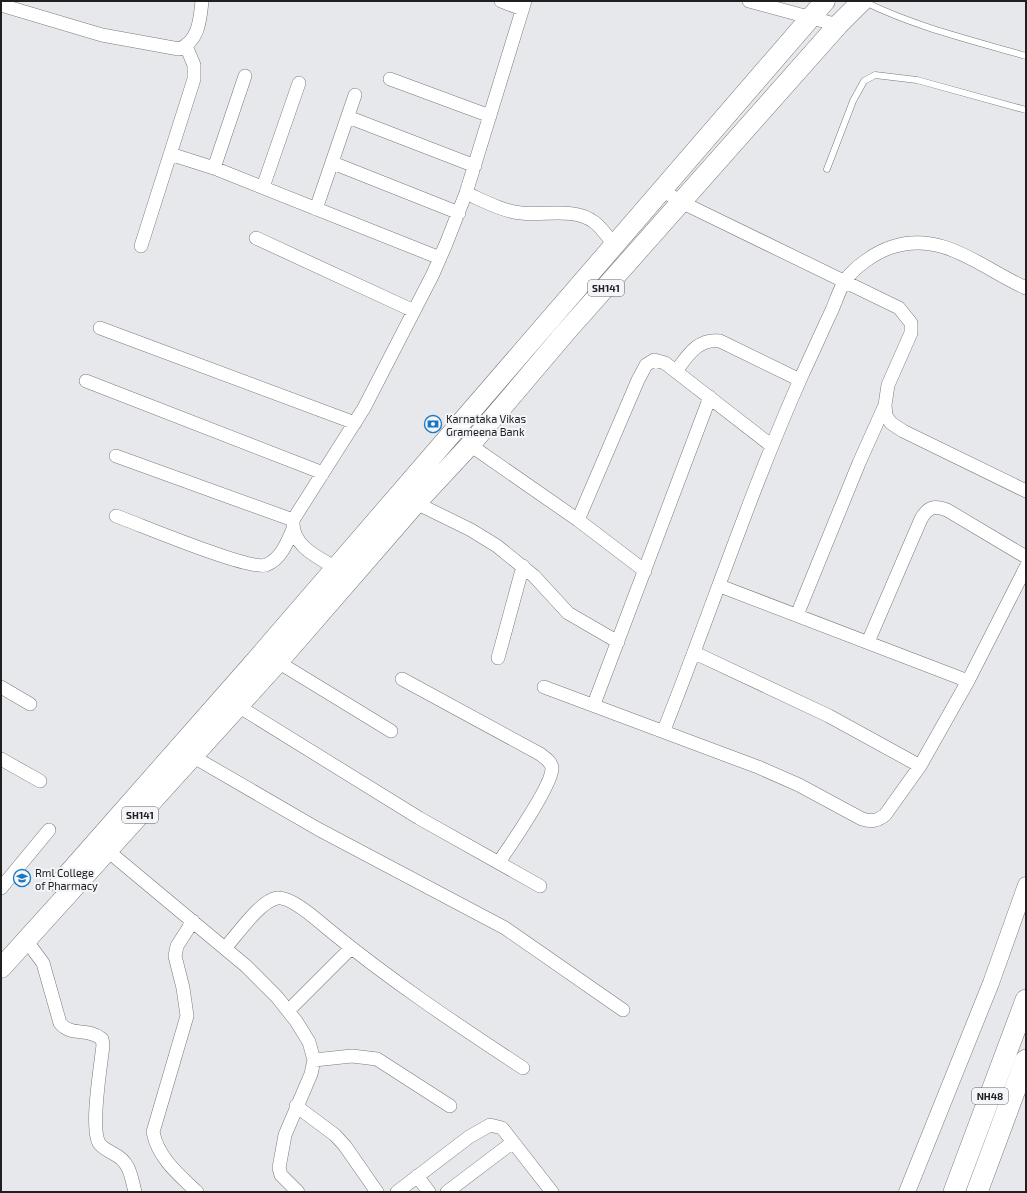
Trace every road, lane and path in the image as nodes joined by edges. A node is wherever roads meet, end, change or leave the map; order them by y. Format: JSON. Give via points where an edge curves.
{"nodes":[{"id":1,"x":202,"y":1,"type":"edge"},
{"id":2,"x":501,"y":1,"type":"edge"},
{"id":3,"x":749,"y":1,"type":"edge"},
{"id":4,"x":825,"y":1,"type":"edge"},
{"id":5,"x":863,"y":1,"type":"edge"},
{"id":6,"x":7,"y":4,"type":"edge"},
{"id":7,"x":523,"y":5,"type":"edge"},
{"id":8,"x":811,"y":18,"type":"junction"},
{"id":9,"x":838,"y":25,"type":"junction"},
{"id":10,"x":186,"y":46,"type":"junction"},
{"id":11,"x":1026,"y":56,"type":"edge"},
{"id":12,"x":245,"y":76,"type":"dead end"},
{"id":13,"x":390,"y":79,"type":"dead end"},
{"id":14,"x":298,"y":83,"type":"dead end"},
{"id":15,"x":354,"y":95,"type":"dead end"},
{"id":16,"x":1026,"y":110,"type":"edge"},
{"id":17,"x":490,"y":116,"type":"junction"},
{"id":18,"x":348,"y":117,"type":"junction"},
{"id":19,"x":170,"y":154,"type":"junction"},
{"id":20,"x":333,"y":163,"type":"junction"},
{"id":21,"x":475,"y":166,"type":"junction"},
{"id":22,"x":214,"y":168,"type":"junction"},
{"id":23,"x":827,"y":169,"type":"dead end"},
{"id":24,"x":263,"y":188,"type":"junction"},
{"id":25,"x":662,"y":190,"type":"junction"},
{"id":26,"x":466,"y":193,"type":"junction"},
{"id":27,"x":681,"y":202,"type":"junction"},
{"id":28,"x":316,"y":209,"type":"junction"},
{"id":29,"x":459,"y":213,"type":"junction"},
{"id":30,"x":256,"y":238,"type":"dead end"},
{"id":31,"x":614,"y":245,"type":"junction"},
{"id":32,"x":141,"y":246,"type":"dead end"},
{"id":33,"x":440,"y":258,"type":"junction"},
{"id":34,"x":845,"y":281,"type":"junction"},
{"id":35,"x":1026,"y":288,"type":"edge"},
{"id":36,"x":414,"y":311,"type":"junction"},
{"id":37,"x":100,"y":328,"type":"dead end"},
{"id":38,"x":676,"y":370,"type":"junction"},
{"id":39,"x":800,"y":380,"type":"junction"},
{"id":40,"x":86,"y":381,"type":"dead end"},
{"id":41,"x":710,"y":397,"type":"junction"},
{"id":42,"x":885,"y":405,"type":"junction"},
{"id":43,"x":354,"y":423,"type":"junction"},
{"id":44,"x":470,"y":445,"type":"junction"},
{"id":45,"x":772,"y":446,"type":"junction"},
{"id":46,"x":116,"y":456,"type":"dead end"},
{"id":47,"x":323,"y":473,"type":"junction"},
{"id":48,"x":1026,"y":491,"type":"edge"},
{"id":49,"x":416,"y":503,"type":"junction"},
{"id":50,"x":116,"y":516,"type":"dead end"},
{"id":51,"x":578,"y":520,"type":"junction"},
{"id":52,"x":293,"y":525,"type":"junction"},
{"id":53,"x":1026,"y":556,"type":"edge"},
{"id":54,"x":523,"y":566,"type":"junction"},
{"id":55,"x":1026,"y":567,"type":"edge"},
{"id":56,"x":645,"y":571,"type":"junction"},
{"id":57,"x":343,"y":572,"type":"junction"},
{"id":58,"x":720,"y":586,"type":"junction"},
{"id":59,"x":798,"y":615,"type":"junction"},
{"id":60,"x":618,"y":642,"type":"junction"},
{"id":61,"x":868,"y":642,"type":"junction"},
{"id":62,"x":695,"y":653,"type":"junction"},
{"id":63,"x":271,"y":656,"type":"junction"},
{"id":64,"x":498,"y":658,"type":"dead end"},
{"id":65,"x":402,"y":679,"type":"dead end"},
{"id":66,"x":968,"y":681,"type":"junction"},
{"id":67,"x":1,"y":687,"type":"edge"},
{"id":68,"x":544,"y":687,"type":"dead end"},
{"id":69,"x":30,"y":704,"type":"dead end"},
{"id":70,"x":594,"y":704,"type":"junction"},
{"id":71,"x":238,"y":706,"type":"junction"},
{"id":72,"x":664,"y":730,"type":"junction"},
{"id":73,"x":391,"y":731,"type":"dead end"},
{"id":74,"x":192,"y":756,"type":"junction"},
{"id":75,"x":1,"y":759,"type":"edge"},
{"id":76,"x":920,"y":766,"type":"junction"},
{"id":77,"x":40,"y":781,"type":"dead end"},
{"id":78,"x":49,"y":830,"type":"dead end"},
{"id":79,"x":108,"y":851,"type":"junction"},
{"id":80,"x":499,"y":862,"type":"junction"},
{"id":81,"x":1026,"y":885,"type":"edge"},
{"id":82,"x":540,"y":886,"type":"dead end"},
{"id":83,"x":1,"y":888,"type":"edge"},
{"id":84,"x":193,"y":921,"type":"junction"},
{"id":85,"x":26,"y":940,"type":"junction"},
{"id":86,"x":225,"y":948,"type":"junction"},
{"id":87,"x":352,"y":948,"type":"junction"},
{"id":88,"x":1,"y":950,"type":"edge"},
{"id":89,"x":1,"y":968,"type":"edge"},
{"id":90,"x":1026,"y":1000,"type":"edge"},
{"id":91,"x":289,"y":1010,"type":"junction"},
{"id":92,"x":623,"y":1010,"type":"dead end"},
{"id":93,"x":314,"y":1060,"type":"junction"},
{"id":94,"x":1026,"y":1060,"type":"edge"},
{"id":95,"x":522,"y":1068,"type":"dead end"},
{"id":96,"x":296,"y":1106,"type":"junction"},
{"id":97,"x":450,"y":1106,"type":"dead end"},
{"id":98,"x":513,"y":1142,"type":"junction"},
{"id":99,"x":417,"y":1176,"type":"junction"},
{"id":100,"x":135,"y":1192,"type":"edge"},
{"id":101,"x":197,"y":1192,"type":"edge"},
{"id":102,"x":298,"y":1192,"type":"edge"},
{"id":103,"x":377,"y":1192,"type":"edge"},
{"id":104,"x":397,"y":1192,"type":"edge"},
{"id":105,"x":429,"y":1192,"type":"edge"},
{"id":106,"x":447,"y":1192,"type":"edge"},
{"id":107,"x":552,"y":1192,"type":"edge"},
{"id":108,"x":907,"y":1192,"type":"edge"},
{"id":109,"x":954,"y":1192,"type":"edge"},
{"id":110,"x":977,"y":1192,"type":"edge"}],
"edges":[{"from":1,"to":10,"type":"street","via":[[195,35]]},
{"from":2,"to":7,"type":"street"},
{"from":3,"to":8,"type":"street"},
{"from":4,"to":8,"type":"main road"},
{"from":5,"to":9,"type":"main road","number":"SH141"},
{"from":5,"to":11,"type":"lane","via":[[892,16]]},
{"from":6,"to":10,"type":"street","via":[[102,35],[179,50]]},
{"from":7,"to":17,"type":"street"},
{"from":8,"to":9,"type":"street"},
{"from":8,"to":25,"type":"main road"},
{"from":9,"to":27,"type":"main road","number":"SH141"},
{"from":10,"to":19,"type":"street","via":[[194,65],[194,79]]},
{"from":12,"to":22,"type":"street"},
{"from":13,"to":17,"type":"street"},
{"from":14,"to":24,"type":"street"},
{"from":15,"to":18,"type":"street"},
{"from":16,"to":23,"type":"lane","via":[[917,80],[875,75],[864,81],[853,101]]},
{"from":17,"to":21,"type":"street"},
{"from":18,"to":20,"type":"street"},
{"from":18,"to":21,"type":"street"},
{"from":19,"to":22,"type":"street"},
{"from":19,"to":32,"type":"street"},
{"from":20,"to":28,"type":"street"},
{"from":20,"to":29,"type":"street"},
{"from":21,"to":26,"type":"street"},
{"from":22,"to":24,"type":"street"},
{"from":24,"to":28,"type":"street"},
{"from":25,"to":27,"type":"street"},
{"from":25,"to":31,"type":"main road"},
{"from":26,"to":29,"type":"street"},
{"from":26,"to":31,"type":"street","via":[[509,211],[577,215],[588,218]]},
{"from":27,"to":34,"type":"street"},
{"from":27,"to":44,"type":"main road","number":"SH141"},
{"from":28,"to":33,"type":"street"},
{"from":29,"to":33,"type":"street"},
{"from":30,"to":36,"type":"street"},
{"from":31,"to":57,"type":"main road"},
{"from":33,"to":36,"type":"street"},
{"from":34,"to":35,"type":"street","via":[[867,261],[892,247],[924,243],[965,254]]},
{"from":34,"to":39,"type":"street"},
{"from":34,"to":42,"type":"street","via":[[899,308],[911,323],[911,332],[888,385]]},
{"from":36,"to":43,"type":"street"},
{"from":37,"to":43,"type":"street"},
{"from":38,"to":39,"type":"street","via":[[692,350],[710,339],[720,341]]},
{"from":38,"to":41,"type":"street"},
{"from":38,"to":51,"type":"street","via":[[665,362],[654,360],[646,365]]},
{"from":39,"to":45,"type":"street"},
{"from":40,"to":47,"type":"street"},
{"from":41,"to":45,"type":"street"},
{"from":41,"to":56,"type":"street"},
{"from":42,"to":48,"type":"street","via":[[886,416],[903,431]]},
{"from":42,"to":59,"type":"street"},
{"from":43,"to":47,"type":"street"},
{"from":44,"to":49,"type":"main road","number":"SH141"},
{"from":44,"to":51,"type":"street"},
{"from":45,"to":58,"type":"street"},
{"from":46,"to":52,"type":"street"},
{"from":47,"to":52,"type":"street"},
{"from":49,"to":54,"type":"street","via":[[471,530]]},
{"from":49,"to":57,"type":"main road","number":"SH141"},
{"from":50,"to":52,"type":"street","via":[[256,565],[273,561],[283,551]]},
{"from":51,"to":56,"type":"street"},
{"from":52,"to":57,"type":"street","via":[[297,539],[307,550]]},
{"from":53,"to":61,"type":"street","via":[[947,510],[938,506],[931,507],[921,519]]},
{"from":54,"to":60,"type":"street","via":[[568,613]]},
{"from":54,"to":64,"type":"street"},
{"from":55,"to":66,"type":"street"},
{"from":56,"to":60,"type":"street"},
{"from":57,"to":63,"type":"main road"},
{"from":58,"to":59,"type":"street"},
{"from":58,"to":62,"type":"street"},
{"from":59,"to":61,"type":"street"},
{"from":60,"to":70,"type":"street"},
{"from":61,"to":66,"type":"street"},
{"from":62,"to":72,"type":"street"},
{"from":62,"to":76,"type":"street","via":[[829,716]]},
{"from":63,"to":71,"type":"main road","number":"SH141"},
{"from":63,"to":73,"type":"street"},
{"from":63,"to":88,"type":"main road","number":"SH141"},
{"from":65,"to":80,"type":"street","via":[[549,761],[552,768],[548,784]]},
{"from":66,"to":76,"type":"street"},
{"from":67,"to":69,"type":"street"},
{"from":68,"to":70,"type":"street"},
{"from":70,"to":72,"type":"street"},
{"from":71,"to":74,"type":"main road","number":"SH141"},
{"from":71,"to":80,"type":"street","via":[[418,818]]},
{"from":72,"to":76,"type":"street","via":[[799,785],[870,822],[885,815]]},
{"from":74,"to":79,"type":"main road","number":"SH141"},
{"from":74,"to":92,"type":"street","via":[[318,829],[505,928]]},
{"from":75,"to":77,"type":"street"},
{"from":78,"to":83,"type":"street"},
{"from":79,"to":84,"type":"street"},
{"from":79,"to":85,"type":"main road","number":"SH141"},
{"from":80,"to":82,"type":"street"},
{"from":81,"to":108,"type":"street","via":[[991,983]]},
{"from":84,"to":86,"type":"street"},
{"from":84,"to":101,"type":"street","via":[[177,946],[175,956],[187,1016],[154,1132],[155,1142],[172,1169]]},
{"from":85,"to":89,"type":"main road","number":"SH141"},
{"from":85,"to":100,"type":"street","via":[[43,963],[60,1023],[68,1030],[90,1032],[102,1039],[97,1136],[100,1144],[125,1161],[130,1169]]},
{"from":86,"to":87,"type":"street","via":[[259,909],[277,898],[287,899]]},
{"from":86,"to":91,"type":"street"},
{"from":87,"to":91,"type":"street"},
{"from":87,"to":95,"type":"street","via":[[427,1004]]},
{"from":90,"to":109,"type":"highway","number":"NH48"},
{"from":91,"to":93,"type":"street","via":[[309,1042]]},
{"from":93,"to":96,"type":"street","via":[[311,1074]]},
{"from":93,"to":97,"type":"street","via":[[352,1056],[377,1059]]},
{"from":94,"to":110,"type":"highway","number":"NH48"},
{"from":96,"to":102,"type":"street","via":[[285,1135],[279,1168],[281,1175]]},
{"from":96,"to":103,"type":"street","via":[[346,1146]]},
{"from":98,"to":99,"type":"street","via":[[502,1128],[490,1125],[469,1136]]},
{"from":98,"to":106,"type":"street"},
{"from":98,"to":107,"type":"street"},
{"from":99,"to":104,"type":"street"},
{"from":99,"to":105,"type":"street"}]}
